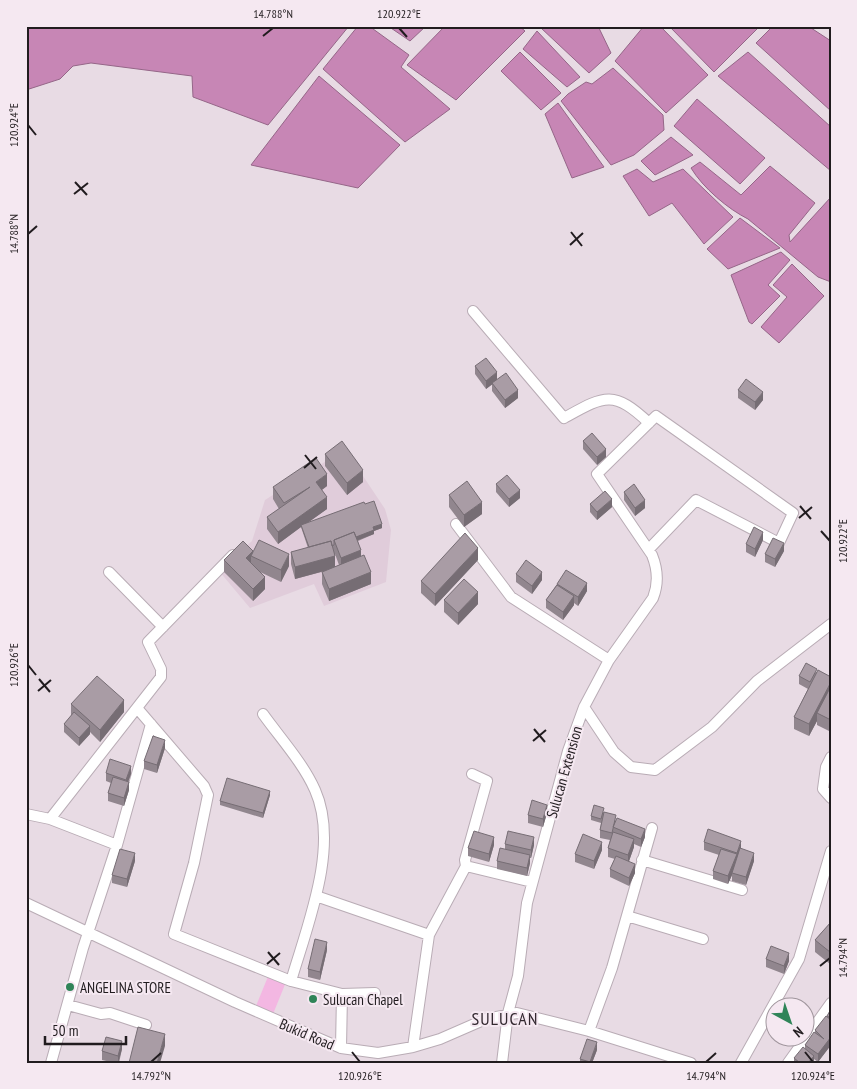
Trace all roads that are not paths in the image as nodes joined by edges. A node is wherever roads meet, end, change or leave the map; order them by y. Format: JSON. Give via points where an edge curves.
{"nodes":[{"id":1,"x":472,"y":311,"type":"dead end"},
{"id":2,"x":649,"y":423,"type":"junction"},
{"id":3,"x":456,"y":524,"type":"dead end"},
{"id":4,"x":242,"y":545,"type":"edge"},
{"id":5,"x":649,"y":549,"type":"junction"},
{"id":6,"x":109,"y":572,"type":"dead end"},
{"id":7,"x":831,"y":624,"type":"edge"},
{"id":8,"x":162,"y":627,"type":"junction"},
{"id":9,"x":609,"y":660,"type":"junction"},
{"id":10,"x":584,"y":707,"type":"junction"},
{"id":11,"x":137,"y":708,"type":"junction"},
{"id":12,"x":263,"y":714,"type":"dead end"},
{"id":13,"x":151,"y":724,"type":"junction"},
{"id":14,"x":829,"y":763,"type":"edge"},
{"id":15,"x":472,"y":774,"type":"dead end"},
{"id":16,"x":831,"y":798,"type":"edge"},
{"id":17,"x":26,"y":814,"type":"edge"},
{"id":18,"x":50,"y":819,"type":"junction"},
{"id":19,"x":652,"y":828,"type":"dead end"},
{"id":20,"x":117,"y":845,"type":"junction"},
{"id":21,"x":831,"y":851,"type":"edge"},
{"id":22,"x":642,"y":860,"type":"junction"},
{"id":23,"x":466,"y":866,"type":"junction"},
{"id":24,"x":532,"y":882,"type":"junction"},
{"id":25,"x":742,"y":890,"type":"dead end"},
{"id":26,"x":316,"y":896,"type":"junction"},
{"id":27,"x":26,"y":903,"type":"edge"},
{"id":28,"x":626,"y":916,"type":"junction"},
{"id":29,"x":88,"y":934,"type":"junction"},
{"id":30,"x":429,"y":935,"type":"junction"},
{"id":31,"x":703,"y":939,"type":"dead end"},
{"id":32,"x":291,"y":981,"type":"junction"},
{"id":33,"x":375,"y":993,"type":"dead end"},
{"id":34,"x":342,"y":994,"type":"junction"},
{"id":35,"x":831,"y":1003,"type":"edge"},
{"id":36,"x":68,"y":1005,"type":"junction"},
{"id":37,"x":508,"y":1013,"type":"junction"},
{"id":38,"x":146,"y":1024,"type":"dead end"},
{"id":39,"x":589,"y":1031,"type":"junction"},
{"id":40,"x":413,"y":1047,"type":"junction"},
{"id":41,"x":341,"y":1048,"type":"junction"},
{"id":42,"x":51,"y":1063,"type":"edge"},
{"id":43,"x":502,"y":1063,"type":"edge"},
{"id":44,"x":691,"y":1063,"type":"edge"},
{"id":45,"x":741,"y":1063,"type":"edge"},
{"id":46,"x":788,"y":1063,"type":"edge"}],
"edges":[{"from":1,"to":2,"type":"street","via":[[564,418],[591,403],[614,398],[632,407]]},
{"from":2,"to":5,"type":"street","name":"Sulucan Extension","via":[[597,474]]},
{"from":2,"to":5,"type":"street","via":[[656,416],[793,513],[779,543],[696,500]]},
{"from":3,"to":9,"type":"street","via":[[511,596]]},
{"from":4,"to":8,"type":"street"},
{"from":5,"to":9,"type":"street","name":"Sulucan Extension","via":[[657,568],[654,593]]},
{"from":6,"to":8,"type":"street"},
{"from":7,"to":10,"type":"street","via":[[757,681],[712,727],[655,770],[631,767],[614,752]]},
{"from":8,"to":11,"type":"street","via":[[148,642],[161,669],[161,677]]},
{"from":9,"to":10,"type":"street","name":"Sulucan Extension"},
{"from":10,"to":24,"type":"street","name":"Sulucan Extension","via":[[568,751]]},
{"from":11,"to":13,"type":"street"},
{"from":11,"to":18,"type":"street"},
{"from":12,"to":26,"type":"street","via":[[316,792],[323,819],[324,845]]},
{"from":13,"to":20,"type":"street"},
{"from":13,"to":32,"type":"street","via":[[204,786],[208,796],[174,934]]},
{"from":14,"to":16,"type":"street","via":[[823,789]]},
{"from":15,"to":23,"type":"street","via":[[488,780]]},
{"from":17,"to":18,"type":"street"},
{"from":18,"to":20,"type":"street"},
{"from":19,"to":22,"type":"street"},
{"from":20,"to":29,"type":"street"},
{"from":21,"to":45,"type":"street","via":[[799,959]]},
{"from":22,"to":25,"type":"street"},
{"from":22,"to":28,"type":"street"},
{"from":23,"to":24,"type":"street"},
{"from":23,"to":30,"type":"street"},
{"from":24,"to":37,"type":"street","name":"Sulucan Extension","via":[[518,976]]},
{"from":26,"to":30,"type":"street"},
{"from":26,"to":32,"type":"street"},
{"from":27,"to":29,"type":"street","name":"Bukid Road"},
{"from":28,"to":31,"type":"street"},
{"from":28,"to":39,"type":"street","via":[[612,968]]},
{"from":29,"to":36,"type":"street"},
{"from":29,"to":41,"type":"street","name":"Bukid Road"},
{"from":30,"to":40,"type":"street"},
{"from":32,"to":34,"type":"street"},
{"from":33,"to":34,"type":"street"},
{"from":34,"to":41,"type":"street"},
{"from":35,"to":46,"type":"street"},
{"from":36,"to":38,"type":"street"},
{"from":36,"to":42,"type":"street"},
{"from":37,"to":39,"type":"street","name":"Bukid Road"},
{"from":37,"to":40,"type":"street","name":"Bukid Road"},
{"from":37,"to":43,"type":"street","name":"Sulucan Extension"},
{"from":39,"to":44,"type":"street","name":"Bukid Road"},
{"from":40,"to":41,"type":"street","name":"Bukid Road","via":[[378,1052]]}]}
